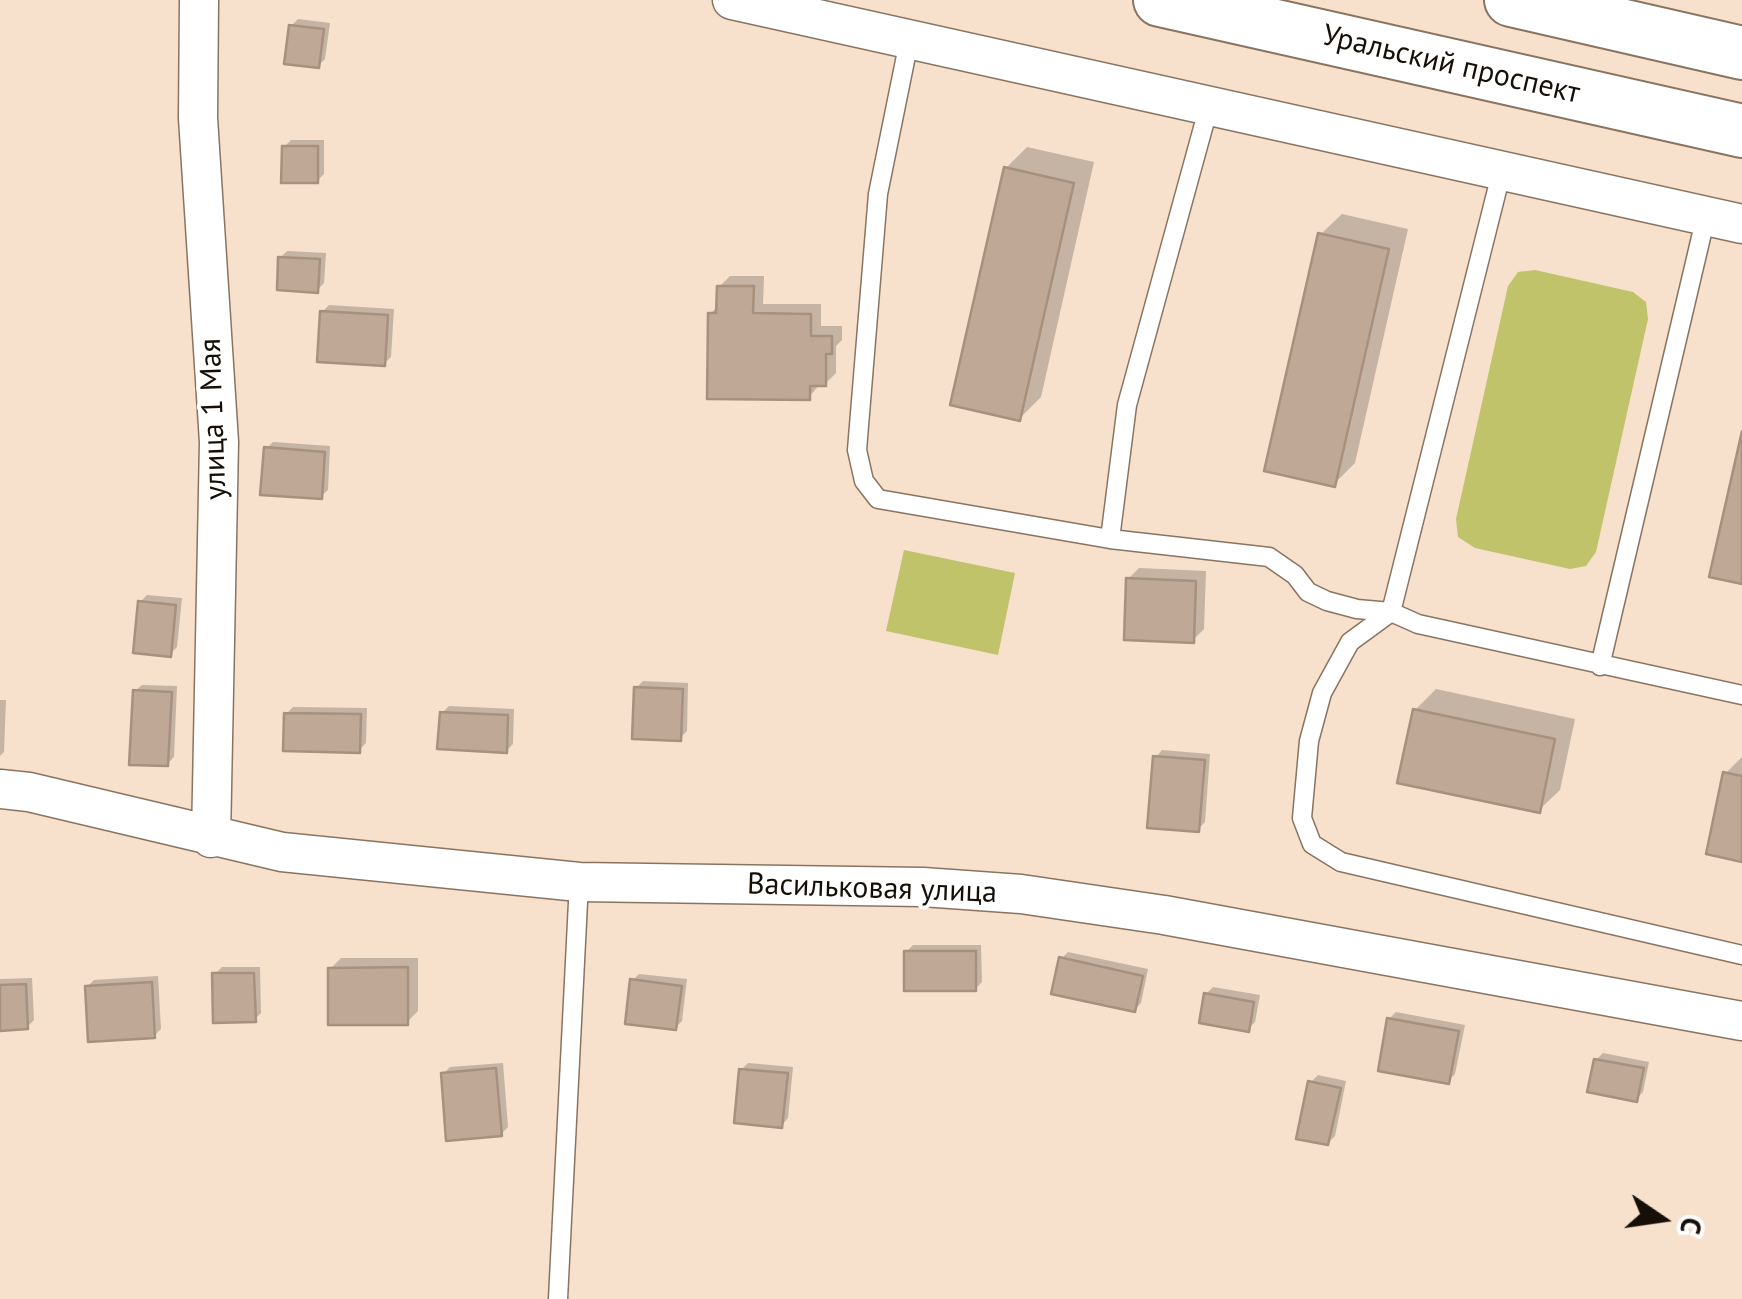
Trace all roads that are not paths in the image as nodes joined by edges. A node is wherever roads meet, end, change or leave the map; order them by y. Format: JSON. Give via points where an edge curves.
{"nodes":[{"id":1,"x":199,"y":0,"type":"edge"},
{"id":2,"x":732,"y":0,"type":"edge"},
{"id":3,"x":1160,"y":0,"type":"edge"},
{"id":4,"x":1511,"y":0,"type":"edge"},
{"id":5,"x":909,"y":41,"type":"junction"},
{"id":6,"x":1742,"y":53,"type":"edge"},
{"id":7,"x":1209,"y":106,"type":"junction"},
{"id":8,"x":1742,"y":131,"type":"edge"},
{"id":9,"x":1502,"y":170,"type":"junction"},
{"id":10,"x":1724,"y":220,"type":"edge"},
{"id":11,"x":1110,"y":538,"type":"junction"},
{"id":12,"x":1391,"y":612,"type":"junction"},
{"id":13,"x":1600,"y":666,"type":"junction"},
{"id":14,"x":1742,"y":695,"type":"edge"},
{"id":15,"x":0,"y":789,"type":"edge"},
{"id":16,"x":211,"y":838,"type":"junction"},
{"id":17,"x":579,"y":882,"type":"junction"},
{"id":18,"x":1742,"y":955,"type":"edge"},
{"id":19,"x":1742,"y":1021,"type":"edge"},
{"id":20,"x":558,"y":1299,"type":"edge"}],
"edges":[{"from":1,"to":16,"type":"street","name":"улица 1 Мая","via":[[198,118],[219,442]]},
{"from":2,"to":5,"type":"street"},
{"from":3,"to":8,"type":"main road","name":"Уральский проспект"},
{"from":4,"to":6,"type":"main road"},
{"from":5,"to":7,"type":"street"},
{"from":5,"to":11,"type":"lane","via":[[878,194],[857,450],[864,481],[878,499]]},
{"from":7,"to":9,"type":"street"},
{"from":7,"to":11,"type":"lane","via":[[1127,404]]},
{"from":9,"to":10,"type":"street"},
{"from":9,"to":12,"type":"lane"},
{"from":10,"to":13,"type":"lane"},
{"from":11,"to":12,"type":"lane","via":[[1269,556],[1327,602]]},
{"from":12,"to":13,"type":"lane"},
{"from":12,"to":18,"type":"lane","via":[[1350,642],[1322,693],[1302,794],[1312,844],[1341,862]]},
{"from":13,"to":14,"type":"lane"},
{"from":15,"to":16,"type":"street","name":"Васильковая улица"},
{"from":16,"to":17,"type":"street","name":"Васильковая улица","via":[[282,852]]},
{"from":17,"to":19,"type":"street","name":"Васильковая улица","via":[[1020,894]]},
{"from":17,"to":20,"type":"lane"}]}
